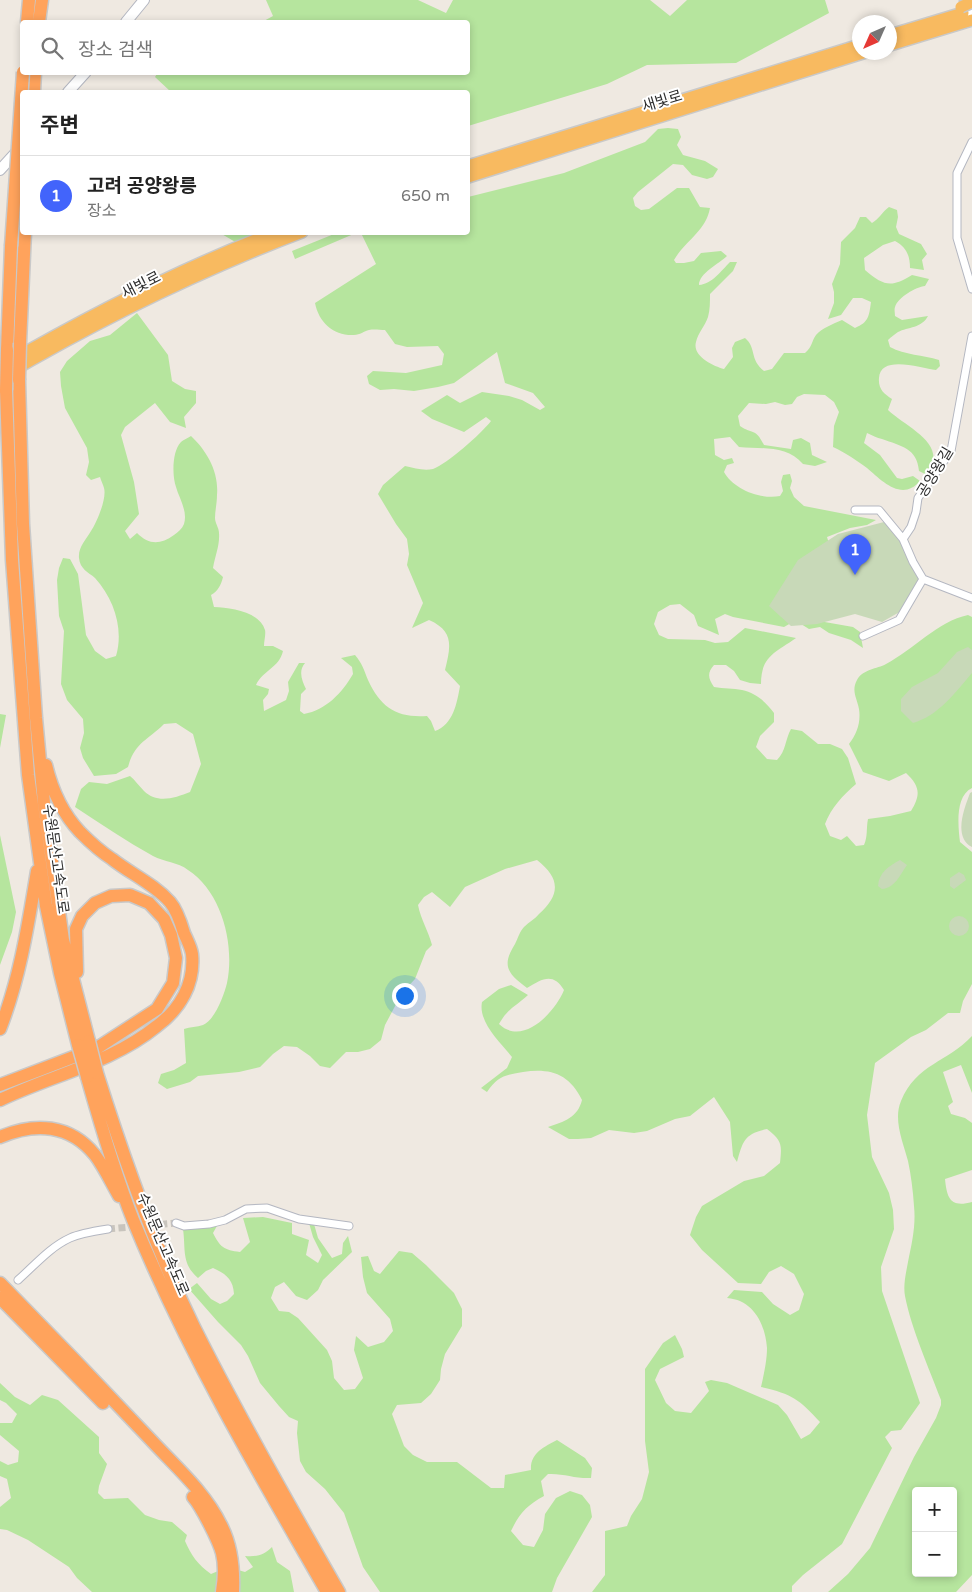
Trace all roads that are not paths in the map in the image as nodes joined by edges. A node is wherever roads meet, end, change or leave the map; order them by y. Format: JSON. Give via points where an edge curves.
{"nodes":[{"id":1,"x":29,"y":0,"type":"edge"},
{"id":2,"x":42,"y":0,"type":"edge"},
{"id":3,"x":144,"y":0,"type":"edge"},
{"id":4,"x":972,"y":2,"type":"edge"},
{"id":5,"x":967,"y":13,"type":"edge"},
{"id":6,"x":27,"y":20,"type":"edge"},
{"id":7,"x":39,"y":20,"type":"edge"},
{"id":8,"x":128,"y":20,"type":"edge"},
{"id":9,"x":897,"y":33,"type":"edge"},
{"id":10,"x":897,"y":42,"type":"edge"},
{"id":11,"x":852,"y":47,"type":"edge"},
{"id":12,"x":852,"y":56,"type":"edge"},
{"id":13,"x":23,"y":75,"type":"edge"},
{"id":14,"x":35,"y":75,"type":"edge"},
{"id":15,"x":83,"y":75,"type":"edge"},
{"id":16,"x":22,"y":90,"type":"edge"},
{"id":17,"x":34,"y":90,"type":"edge"},
{"id":18,"x":70,"y":90,"type":"edge"},
{"id":19,"x":20,"y":116,"type":"edge"},
{"id":20,"x":972,"y":142,"type":"edge"},
{"id":21,"x":20,"y":147,"type":"edge"},
{"id":22,"x":470,"y":165,"type":"edge"},
{"id":23,"x":0,"y":170,"type":"edge"},
{"id":24,"x":470,"y":176,"type":"edge"},
{"id":25,"x":26,"y":235,"type":"edge"},
{"id":26,"x":269,"y":235,"type":"edge"},
{"id":27,"x":295,"y":235,"type":"edge"},
{"id":28,"x":972,"y":289,"type":"edge"},
{"id":29,"x":113,"y":311,"type":"junction"},
{"id":30,"x":972,"y":336,"type":"edge"},
{"id":31,"x":47,"y":346,"type":"junction"},
{"id":32,"x":0,"y":367,"type":"edge"},
{"id":33,"x":3,"y":384,"type":"edge"},
{"id":34,"x":855,"y":510,"type":"dead end"},
{"id":35,"x":903,"y":539,"type":"junction"},
{"id":36,"x":923,"y":579,"type":"junction"},
{"id":37,"x":972,"y":598,"type":"edge"},
{"id":38,"x":863,"y":636,"type":"dead end"},
{"id":39,"x":36,"y":718,"type":"junction"},
{"id":40,"x":39,"y":861,"type":"junction"},
{"id":41,"x":79,"y":1004,"type":"junction"},
{"id":42,"x":0,"y":1029,"type":"edge"},
{"id":43,"x":83,"y":1043,"type":"junction"},
{"id":44,"x":92,"y":1075,"type":"junction"},
{"id":45,"x":0,"y":1085,"type":"edge"},
{"id":46,"x":0,"y":1100,"type":"edge"},
{"id":47,"x":0,"y":1137,"type":"edge"},
{"id":48,"x":132,"y":1219,"type":"junction"},
{"id":49,"x":176,"y":1223,"type":"tunnel mouth"},
{"id":50,"x":349,"y":1226,"type":"dead end"},
{"id":51,"x":108,"y":1229,"type":"tunnel mouth"},
{"id":52,"x":18,"y":1280,"type":"dead end"},
{"id":53,"x":0,"y":1283,"type":"edge"},
{"id":54,"x":0,"y":1298,"type":"edge"},
{"id":55,"x":222,"y":1592,"type":"edge"},
{"id":56,"x":233,"y":1592,"type":"edge"},
{"id":57,"x":327,"y":1592,"type":"edge"},
{"id":58,"x":339,"y":1592,"type":"edge"}],
"edges":[{"from":1,"to":6,"type":"highway"},
{"from":2,"to":7,"type":"highway"},
{"from":3,"to":8,"type":"main road"},
{"from":4,"to":5,"type":"highway","bridge":true},
{"from":5,"to":9,"type":"highway"},
{"from":5,"to":10,"type":"highway"},
{"from":11,"to":22,"type":"highway","name":"새빛로"},
{"from":12,"to":24,"type":"highway","name":"새빛로"},
{"from":13,"to":16,"type":"highway","name":"수원문산고속도로","bridge":true},
{"from":14,"to":17,"type":"highway"},
{"from":15,"to":18,"type":"main road"},
{"from":19,"to":33,"type":"highway","name":"수원문산고속도로","bridge":true},
{"from":20,"to":28,"type":"street","via":[[956,173],[957,238]]},
{"from":21,"to":23,"type":"main road"},
{"from":25,"to":39,"type":"highway","name":"수원문산고속도로","bridge":true,"via":[[19,380],[23,524]]},
{"from":26,"to":29,"type":"highway","name":"새빛로","via":[[213,258]]},
{"from":27,"to":29,"type":"highway","name":"새빛로"},
{"from":29,"to":31,"type":"highway","name":"새빛로"},
{"from":30,"to":35,"type":"street","name":"공양왕길","via":[[951,451],[918,498],[911,527]]},
{"from":31,"to":32,"type":"highway","name":"새빛로"},
{"from":31,"to":33,"type":"highway","name":"새빛로"},
{"from":33,"to":40,"type":"highway","name":"수원문산고속도로","via":[[26,748]]},
{"from":34,"to":35,"type":"street","via":[[879,510]]},
{"from":35,"to":36,"type":"street"},
{"from":36,"to":37,"type":"street"},
{"from":36,"to":38,"type":"street","via":[[899,620]]},
{"from":39,"to":41,"type":"highway","name":"수원문산고속도로","via":[[63,940]]},
{"from":39,"to":46,"type":"highway","via":[[49,778],[64,812],[80,832],[111,859],[148,883],[170,903],[192,954],[190,984],[178,1007],[158,1026],[126,1047]]},
{"from":40,"to":42,"type":"highway","via":[[22,958]]},
{"from":40,"to":43,"type":"highway","name":"수원문산고속도로","via":[[60,973]]},
{"from":41,"to":43,"type":"highway","name":"수원문산고속도로"},
{"from":41,"to":45,"type":"highway","via":[[76,929],[82,916],[95,903],[111,896],[130,896],[149,903],[164,919],[176,958],[173,983],[157,1009],[97,1048]]},
{"from":43,"to":44,"type":"highway","name":"수원문산고속도로","bridge":true},
{"from":44,"to":48,"type":"highway","name":"수원문산고속도로","via":[[97,1115]]},
{"from":44,"to":58,"type":"highway","name":"수원문산고속도로","via":[[152,1232],[193,1326]]},
{"from":47,"to":48,"type":"highway","via":[[15,1130],[50,1128],[80,1139],[95,1156]]},
{"from":48,"to":57,"type":"highway","name":"수원문산고속도로","via":[[229,1418]]},
{"from":49,"to":50,"type":"street","via":[[184,1226],[209,1224],[246,1209],[267,1208],[299,1219]]},
{"from":51,"to":52,"type":"street","via":[[64,1241]]},
{"from":53,"to":56,"type":"highway","via":[[206,1500],[222,1526],[231,1550]]},
{"from":54,"to":55,"type":"highway","via":[[199,1504],[222,1553]]}]}
